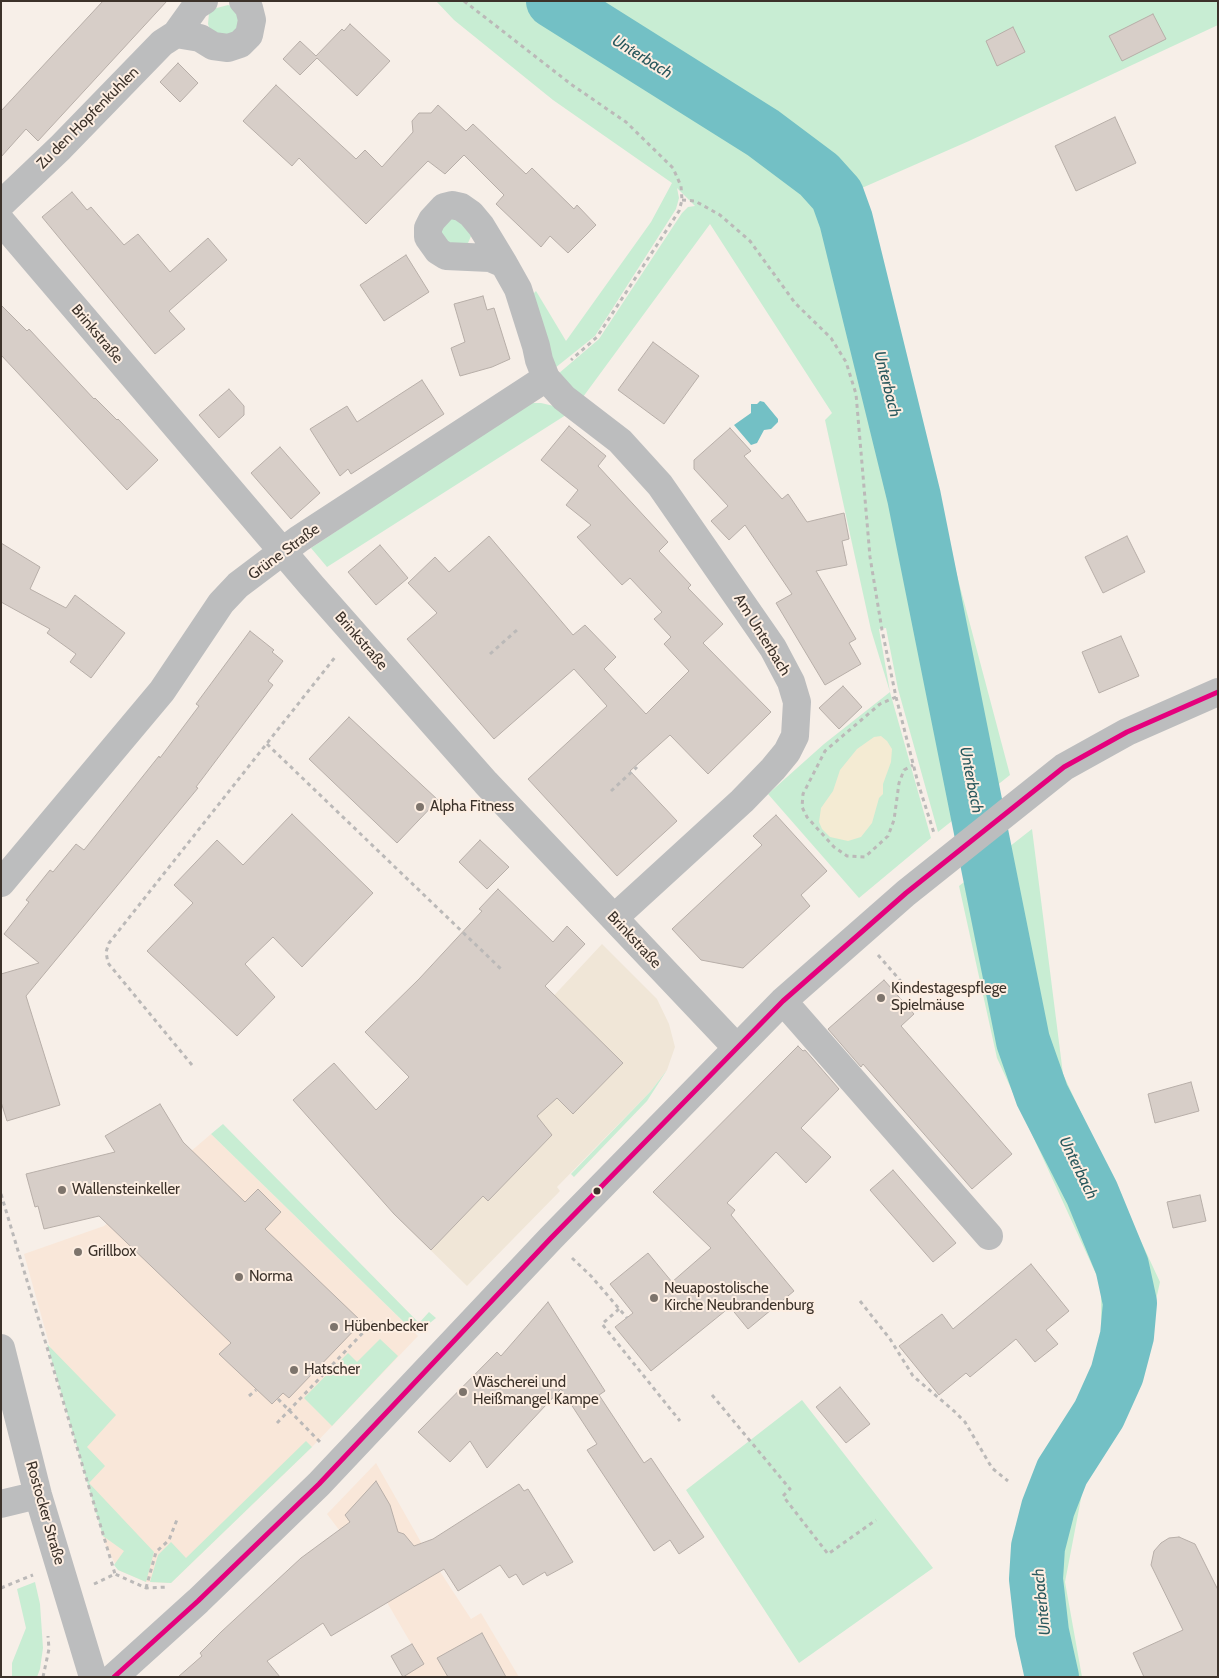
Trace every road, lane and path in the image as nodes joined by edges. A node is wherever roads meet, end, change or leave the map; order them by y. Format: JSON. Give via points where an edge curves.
{"nodes":[{"id":1,"x":204,"y":1,"type":"edge"},
{"id":2,"x":243,"y":1,"type":"edge"},
{"id":3,"x":464,"y":1,"type":"edge"},
{"id":4,"x":176,"y":34,"type":"junction"},
{"id":5,"x":682,"y":200,"type":"junction"},
{"id":6,"x":1,"y":204,"type":"edge"},
{"id":7,"x":1,"y":220,"type":"edge"},
{"id":8,"x":504,"y":264,"type":"dead end"},
{"id":9,"x":546,"y":378,"type":"junction"},
{"id":10,"x":283,"y":551,"type":"junction"},
{"id":11,"x":516,"y":630,"type":"dead end"},
{"id":12,"x":357,"y":637,"type":"junction"},
{"id":13,"x":490,"y":654,"type":"dead end"},
{"id":14,"x":1218,"y":692,"type":"edge"},
{"id":15,"x":896,"y":698,"type":"junction"},
{"id":16,"x":267,"y":744,"type":"junction"},
{"id":17,"x":913,"y":765,"type":"junction"},
{"id":18,"x":637,"y":767,"type":"dead end"},
{"id":19,"x":611,"y":791,"type":"dead end"},
{"id":20,"x":949,"y":858,"type":"junction"},
{"id":21,"x":1,"y":883,"type":"edge"},
{"id":22,"x":614,"y":918,"type":"junction"},
{"id":23,"x":860,"y":934,"type":"junction"},
{"id":24,"x":501,"y":969,"type":"dead end"},
{"id":25,"x":905,"y":986,"type":"dead end"},
{"id":26,"x":783,"y":1001,"type":"junction"},
{"id":27,"x":736,"y":1047,"type":"junction"},
{"id":28,"x":192,"y":1065,"type":"dead end"},
{"id":29,"x":1,"y":1194,"type":"edge"},
{"id":30,"x":990,"y":1236,"type":"dead end"},
{"id":31,"x":552,"y":1238,"type":"junction"},
{"id":32,"x":860,"y":1301,"type":"dead end"},
{"id":33,"x":620,"y":1309,"type":"junction"},
{"id":34,"x":627,"y":1318,"type":"dead end"},
{"id":35,"x":376,"y":1319,"type":"dead end"},
{"id":36,"x":1,"y":1348,"type":"edge"},
{"id":37,"x":256,"y":1390,"type":"dead end"},
{"id":38,"x":712,"y":1395,"type":"dead end"},
{"id":39,"x":249,"y":1396,"type":"dead end"},
{"id":40,"x":278,"y":1399,"type":"dead end"},
{"id":41,"x":289,"y":1410,"type":"junction"},
{"id":42,"x":680,"y":1421,"type":"dead end"},
{"id":43,"x":276,"y":1423,"type":"dead end"},
{"id":44,"x":340,"y":1462,"type":"junction"},
{"id":45,"x":1008,"y":1481,"type":"dead end"},
{"id":46,"x":38,"y":1495,"type":"junction"},
{"id":47,"x":1,"y":1504,"type":"edge"},
{"id":48,"x":178,"y":1517,"type":"dead end"},
{"id":49,"x":876,"y":1520,"type":"dead end"},
{"id":50,"x":115,"y":1574,"type":"dead end"},
{"id":51,"x":146,"y":1588,"type":"dead end"},
{"id":52,"x":93,"y":1677,"type":"edge"},
{"id":53,"x":114,"y":1677,"type":"edge"}],
"edges":[{"from":1,"to":4,"type":"street","name":"Zu den Hopfenkuhlen","via":[[196,6]]},
{"from":2,"to":4,"type":"street","via":[[252,20],[249,35],[240,44],[228,48],[214,46],[200,38]]},
{"from":3,"to":5,"type":"path","via":[[572,85],[626,122],[673,168],[681,186]]},
{"from":4,"to":6,"type":"street","name":"Zu den Hopfenkuhlen","via":[[162,43]]},
{"from":5,"to":9,"type":"path","via":[[679,211],[597,337]]},
{"from":5,"to":15,"type":"path","via":[[695,201],[720,215],[750,241],[796,303],[831,338],[846,362],[856,394],[870,556]]},
{"from":7,"to":10,"type":"street","name":"Brinkstraße"},
{"from":8,"to":9,"type":"street","via":[[518,289]]},
{"from":9,"to":10,"type":"street","name":"Grüne Straße"},
{"from":9,"to":22,"type":"street","name":"Am Unterbach","via":[[564,398],[620,441],[660,485],[773,648],[791,682],[797,702],[795,736],[773,769]]},
{"from":10,"to":12,"type":"street","name":"Brinkstraße"},
{"from":10,"to":21,"type":"street","name":"Grüne Straße","via":[[238,585],[221,603],[162,691]]},
{"from":11,"to":13,"type":"path"},
{"from":12,"to":16,"type":"path","via":[[336,655]]},
{"from":12,"to":22,"type":"street","name":"Brinkstraße","via":[[486,783]]},
{"from":14,"to":20,"type":"street","via":[[1127,732],[1064,767]]},
{"from":15,"to":17,"type":"path"},
{"from":15,"to":17,"type":"path","via":[[880,704],[825,751],[802,794],[806,817],[847,856],[865,857],[888,836],[904,770]]},
{"from":16,"to":24,"type":"path"},
{"from":16,"to":28,"type":"path","via":[[108,943],[108,963]]},
{"from":17,"to":20,"type":"path","via":[[937,843]]},
{"from":18,"to":19,"type":"path"},
{"from":20,"to":23,"type":"street"},
{"from":22,"to":27,"type":"street","name":"Brinkstraße"},
{"from":23,"to":25,"type":"path"},
{"from":23,"to":26,"type":"street"},
{"from":26,"to":27,"type":"street"},
{"from":26,"to":30,"type":"street"},
{"from":27,"to":31,"type":"street"},
{"from":29,"to":50,"type":"path"},
{"from":31,"to":33,"type":"path"},
{"from":31,"to":44,"type":"street"},
{"from":32,"to":45,"type":"path","via":[[890,1339],[913,1376],[960,1416],[992,1468]]},
{"from":33,"to":34,"type":"path"},
{"from":33,"to":42,"type":"path","via":[[602,1324]]},
{"from":35,"to":41,"type":"path"},
{"from":36,"to":46,"type":"street","name":"Rostocker Straße"},
{"from":37,"to":39,"type":"path"},
{"from":38,"to":49,"type":"path","via":[[790,1489],[783,1496],[828,1554]]},
{"from":40,"to":41,"type":"path"},
{"from":41,"to":43,"type":"path"},
{"from":41,"to":44,"type":"path"},
{"from":44,"to":53,"type":"street","via":[[205,1595]]},
{"from":46,"to":47,"type":"street"},
{"from":46,"to":52,"type":"street","name":"Rostocker Straße"},
{"from":48,"to":51,"type":"path","via":[[169,1540],[156,1552]]}]}
